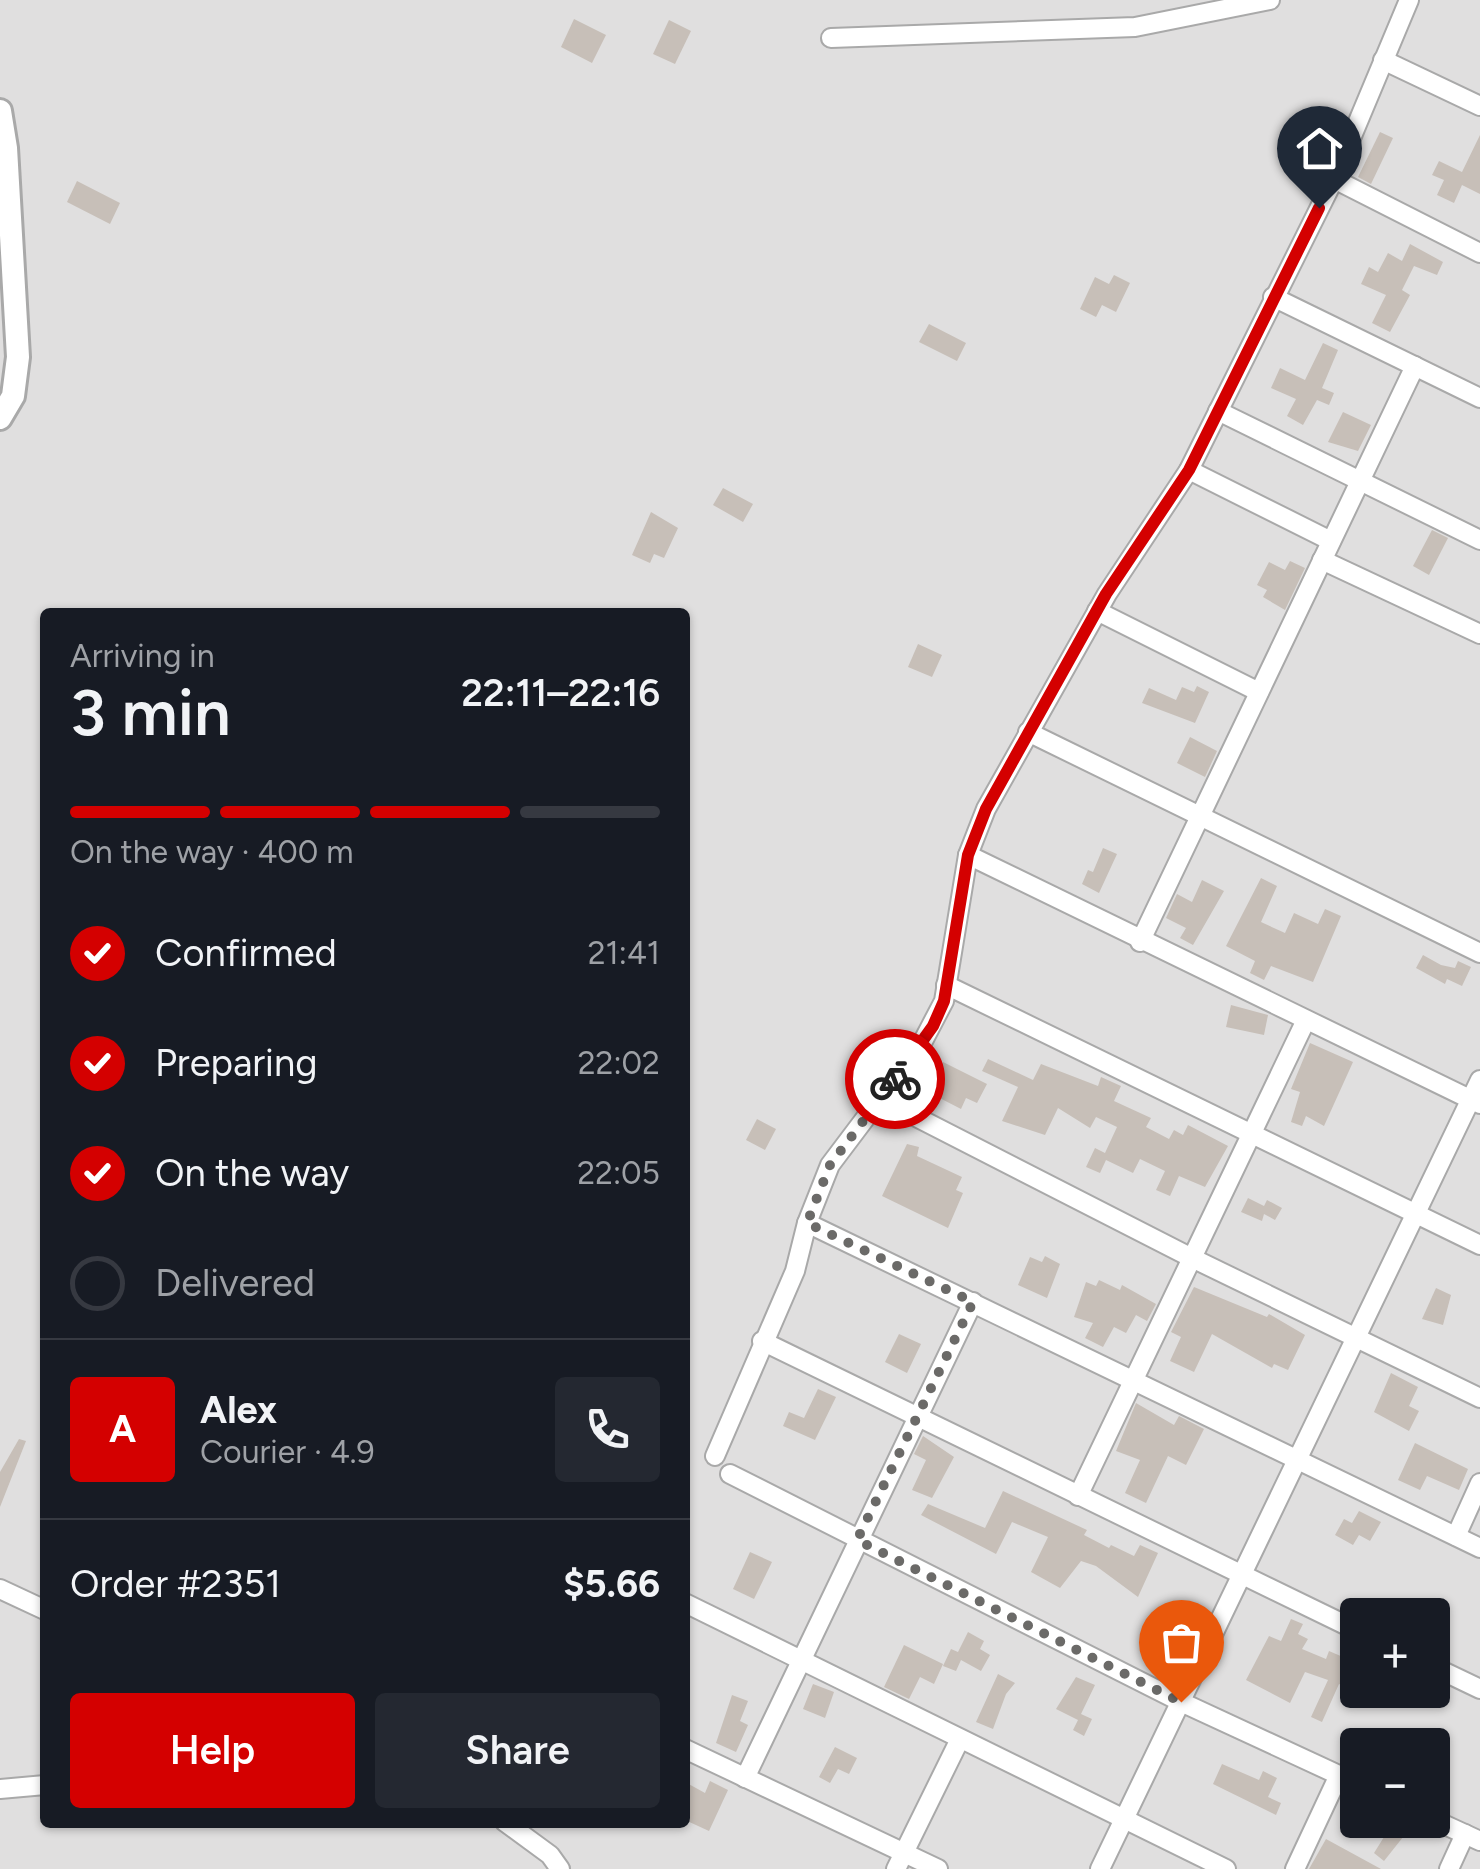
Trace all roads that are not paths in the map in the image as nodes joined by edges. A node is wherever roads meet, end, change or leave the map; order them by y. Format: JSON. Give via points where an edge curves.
{"nodes":[{"id":1,"x":1270,"y":0,"type":"edge"},
{"id":2,"x":1409,"y":0,"type":"edge"},
{"id":3,"x":831,"y":38,"type":"dead end"},
{"id":4,"x":1383,"y":60,"type":"junction"},
{"id":5,"x":1480,"y":106,"type":"edge"},
{"id":6,"x":0,"y":111,"type":"edge"},
{"id":7,"x":1334,"y":179,"type":"junction"},
{"id":8,"x":1480,"y":253,"type":"edge"},
{"id":9,"x":1273,"y":297,"type":"junction"},
{"id":10,"x":1414,"y":366,"type":"junction"},
{"id":11,"x":1480,"y":398,"type":"edge"},
{"id":12,"x":1218,"y":411,"type":"junction"},
{"id":13,"x":3,"y":416,"type":"edge"},
{"id":14,"x":1189,"y":470,"type":"junction"},
{"id":15,"x":1360,"y":483,"type":"junction"},
{"id":16,"x":1480,"y":540,"type":"edge"},
{"id":17,"x":1331,"y":541,"type":"junction"},
{"id":18,"x":1322,"y":560,"type":"junction"},
{"id":19,"x":1096,"y":612,"type":"junction"},
{"id":20,"x":1480,"y":634,"type":"edge"},
{"id":21,"x":1260,"y":692,"type":"junction"},
{"id":22,"x":1028,"y":732,"type":"junction"},
{"id":23,"x":1198,"y":818,"type":"junction"},
{"id":24,"x":968,"y":855,"type":"junction"},
{"id":25,"x":1140,"y":942,"type":"junction"},
{"id":26,"x":1480,"y":953,"type":"edge"},
{"id":27,"x":946,"y":986,"type":"junction"},
{"id":28,"x":1306,"y":1020,"type":"junction"},
{"id":29,"x":1480,"y":1080,"type":"edge"},
{"id":30,"x":881,"y":1098,"type":"junction"},
{"id":31,"x":1475,"y":1102,"type":"edge"},
{"id":32,"x":1252,"y":1131,"type":"junction"},
{"id":33,"x":1417,"y":1214,"type":"junction"},
{"id":34,"x":807,"y":1223,"type":"junction"},
{"id":35,"x":1480,"y":1245,"type":"edge"},
{"id":36,"x":1190,"y":1258,"type":"junction"},
{"id":37,"x":973,"y":1302,"type":"junction"},
{"id":38,"x":1356,"y":1338,"type":"junction"},
{"id":39,"x":762,"y":1342,"type":"junction"},
{"id":40,"x":1134,"y":1380,"type":"junction"},
{"id":41,"x":1480,"y":1398,"type":"edge"},
{"id":42,"x":916,"y":1420,"type":"junction"},
{"id":43,"x":715,"y":1456,"type":"dead end"},
{"id":44,"x":1297,"y":1458,"type":"junction"},
{"id":45,"x":730,"y":1474,"type":"dead end"},
{"id":46,"x":1480,"y":1483,"type":"edge"},
{"id":47,"x":1078,"y":1496,"type":"junction"},
{"id":48,"x":1456,"y":1536,"type":"junction"},
{"id":49,"x":857,"y":1540,"type":"junction"},
{"id":50,"x":1480,"y":1548,"type":"edge"},
{"id":51,"x":1240,"y":1576,"type":"junction"},
{"id":52,"x":0,"y":1589,"type":"edge"},
{"id":53,"x":690,"y":1605,"type":"edge"},
{"id":54,"x":40,"y":1608,"type":"edge"},
{"id":55,"x":1340,"y":1623,"type":"edge"},
{"id":56,"x":800,"y":1658,"type":"junction"},
{"id":57,"x":1450,"y":1675,"type":"edge"},
{"id":58,"x":1480,"y":1689,"type":"edge"},
{"id":59,"x":1181,"y":1702,"type":"junction"},
{"id":60,"x":959,"y":1741,"type":"junction"},
{"id":61,"x":690,"y":1751,"type":"edge"},
{"id":62,"x":1340,"y":1776,"type":"joint"},
{"id":63,"x":745,"y":1778,"type":"junction"},
{"id":64,"x":40,"y":1785,"type":"edge"},
{"id":65,"x":0,"y":1789,"type":"edge"},
{"id":66,"x":1124,"y":1821,"type":"junction"},
{"id":67,"x":1450,"y":1827,"type":"edge"},
{"id":68,"x":513,"y":1828,"type":"edge"},
{"id":69,"x":1473,"y":1838,"type":"edge"},
{"id":70,"x":900,"y":1860,"type":"edge"},
{"id":71,"x":560,"y":1869,"type":"edge"},
{"id":72,"x":938,"y":1869,"type":"edge"},
{"id":73,"x":1100,"y":1869,"type":"edge"},
{"id":74,"x":1226,"y":1869,"type":"edge"},
{"id":75,"x":1296,"y":1869,"type":"edge"},
{"id":76,"x":1449,"y":1869,"type":"edge"}],
"edges":[{"from":1,"to":3,"type":"street","via":[[1134,27]]},
{"from":2,"to":4,"type":"street"},
{"from":4,"to":5,"type":"street"},
{"from":4,"to":7,"type":"street"},
{"from":6,"to":13,"type":"street","via":[[18,358]]},
{"from":7,"to":8,"type":"street"},
{"from":7,"to":9,"type":"street"},
{"from":9,"to":10,"type":"street"},
{"from":9,"to":12,"type":"street"},
{"from":10,"to":11,"type":"street"},
{"from":10,"to":15,"type":"street"},
{"from":12,"to":14,"type":"street"},
{"from":12,"to":15,"type":"street"},
{"from":14,"to":17,"type":"street"},
{"from":14,"to":19,"type":"street"},
{"from":15,"to":16,"type":"street"},
{"from":15,"to":17,"type":"street"},
{"from":17,"to":18,"type":"street"},
{"from":18,"to":20,"type":"street"},
{"from":18,"to":21,"type":"street"},
{"from":19,"to":21,"type":"street"},
{"from":19,"to":22,"type":"street"},
{"from":21,"to":23,"type":"street"},
{"from":22,"to":23,"type":"street"},
{"from":22,"to":24,"type":"street"},
{"from":23,"to":25,"type":"street"},
{"from":23,"to":26,"type":"street"},
{"from":24,"to":25,"type":"street"},
{"from":24,"to":27,"type":"street"},
{"from":25,"to":28,"type":"street"},
{"from":27,"to":30,"type":"street","via":[[933,1026]]},
{"from":27,"to":32,"type":"street"},
{"from":28,"to":31,"type":"street"},
{"from":28,"to":32,"type":"street"},
{"from":29,"to":31,"type":"street"},
{"from":30,"to":34,"type":"street","via":[[830,1165]]},
{"from":30,"to":36,"type":"street"},
{"from":31,"to":33,"type":"street"},
{"from":32,"to":33,"type":"street"},
{"from":32,"to":36,"type":"street"},
{"from":33,"to":35,"type":"street"},
{"from":33,"to":38,"type":"street"},
{"from":34,"to":37,"type":"street"},
{"from":34,"to":39,"type":"street","via":[[795,1271]]},
{"from":36,"to":38,"type":"street"},
{"from":36,"to":40,"type":"street"},
{"from":37,"to":40,"type":"street"},
{"from":37,"to":42,"type":"street"},
{"from":38,"to":41,"type":"street"},
{"from":38,"to":44,"type":"street"},
{"from":39,"to":42,"type":"street"},
{"from":39,"to":43,"type":"street"},
{"from":40,"to":44,"type":"street"},
{"from":40,"to":47,"type":"street"},
{"from":42,"to":47,"type":"street"},
{"from":42,"to":49,"type":"street"},
{"from":44,"to":48,"type":"street"},
{"from":44,"to":51,"type":"street"},
{"from":45,"to":49,"type":"street"},
{"from":46,"to":48,"type":"street"},
{"from":47,"to":51,"type":"street"},
{"from":48,"to":50,"type":"street"},
{"from":49,"to":56,"type":"street"},
{"from":49,"to":59,"type":"street"},
{"from":51,"to":55,"type":"street"},
{"from":51,"to":59,"type":"street"},
{"from":52,"to":54,"type":"street"},
{"from":53,"to":56,"type":"street"},
{"from":56,"to":60,"type":"street"},
{"from":56,"to":63,"type":"street"},
{"from":57,"to":58,"type":"street"},
{"from":59,"to":62,"type":"street"},
{"from":59,"to":66,"type":"street"},
{"from":60,"to":66,"type":"street"},
{"from":60,"to":70,"type":"street"},
{"from":61,"to":63,"type":"street"},
{"from":62,"to":75,"type":"street"},
{"from":63,"to":70,"type":"street"},
{"from":64,"to":65,"type":"street"},
{"from":66,"to":73,"type":"street"},
{"from":66,"to":74,"type":"street"},
{"from":67,"to":69,"type":"street"},
{"from":68,"to":71,"type":"street"},
{"from":69,"to":76,"type":"street"},
{"from":70,"to":72,"type":"street"}]}
